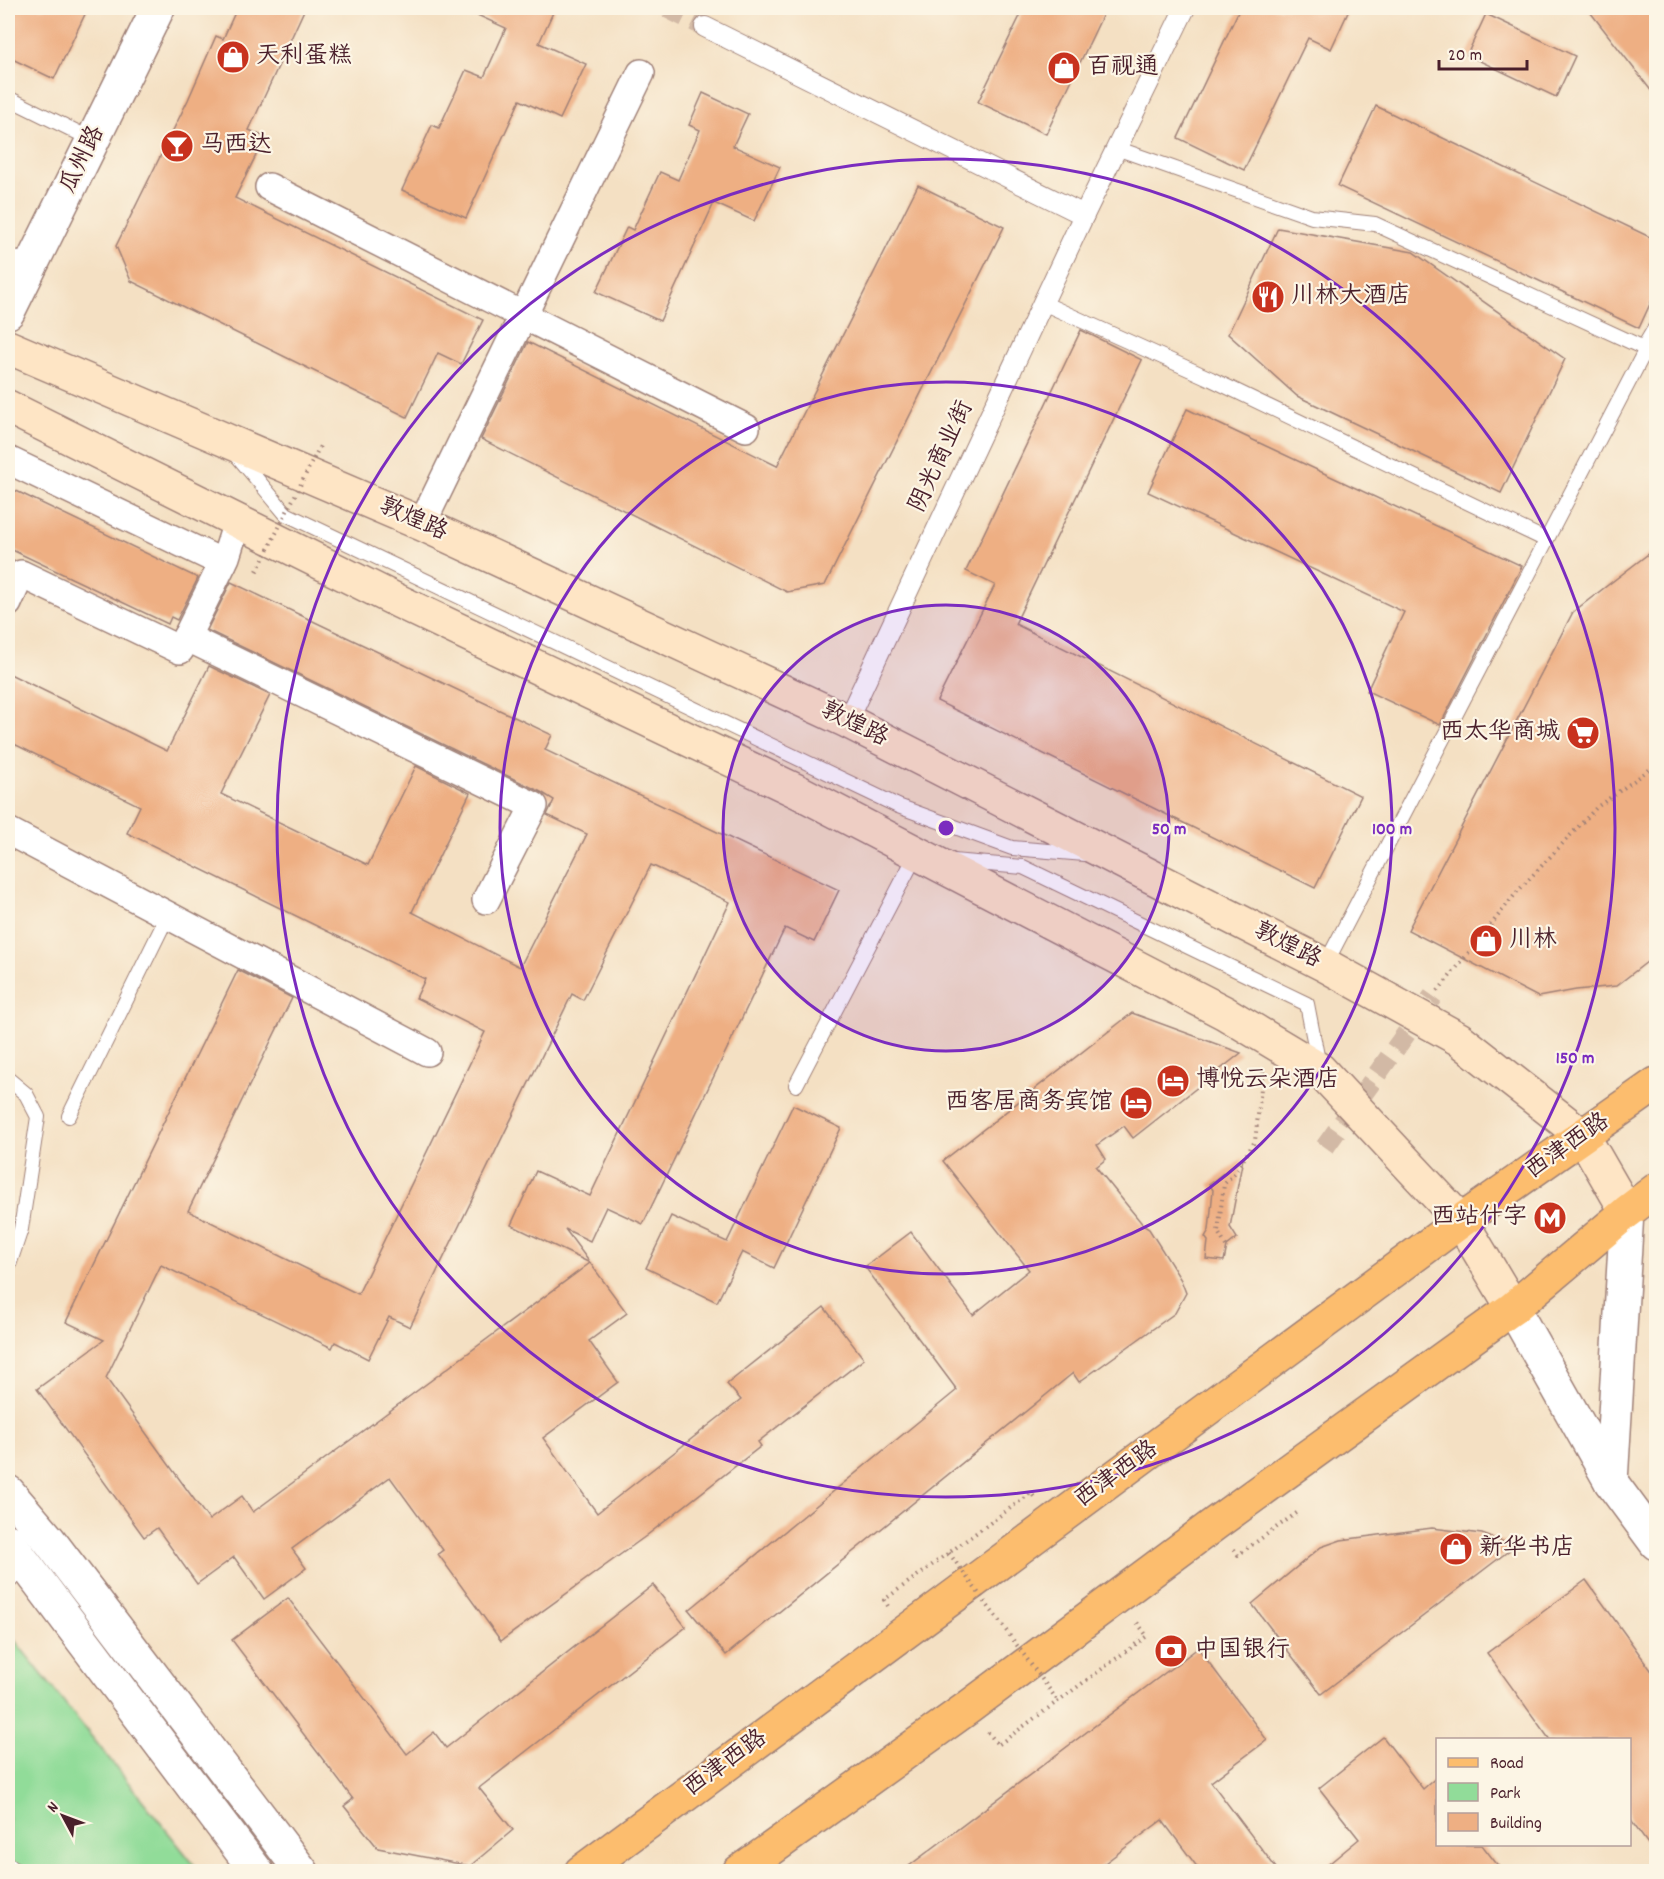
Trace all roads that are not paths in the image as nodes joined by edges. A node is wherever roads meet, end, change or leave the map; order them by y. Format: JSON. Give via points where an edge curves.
{"nodes":[{"id":1,"x":158,"y":8,"type":"edge"},
{"id":2,"x":1185,"y":8,"type":"edge"},
{"id":3,"x":705,"y":27,"type":"tunnel mouth"},
{"id":4,"x":641,"y":73,"type":"dead end"},
{"id":5,"x":8,"y":98,"type":"edge"},
{"id":6,"x":93,"y":140,"type":"junction"},
{"id":7,"x":1116,"y":148,"type":"junction"},
{"id":8,"x":269,"y":187,"type":"dead end"},
{"id":9,"x":1084,"y":215,"type":"junction"},
{"id":10,"x":18,"y":267,"type":"edge"},
{"id":11,"x":1043,"y":303,"type":"junction"},
{"id":12,"x":8,"y":312,"type":"edge"},
{"id":13,"x":524,"y":315,"type":"junction"},
{"id":14,"x":1651,"y":340,"type":"edge"},
{"id":15,"x":8,"y":347,"type":"edge"},
{"id":16,"x":8,"y":408,"type":"edge"},
{"id":17,"x":746,"y":428,"type":"dead end"},
{"id":18,"x":223,"y":439,"type":"junction"},
{"id":19,"x":8,"y":460,"type":"edge"},
{"id":20,"x":237,"y":522,"type":"junction"},
{"id":21,"x":422,"y":524,"type":"junction"},
{"id":22,"x":1546,"y":540,"type":"junction"},
{"id":23,"x":223,"y":563,"type":"junction"},
{"id":24,"x":8,"y":603,"type":"edge"},
{"id":25,"x":186,"y":637,"type":"junction"},
{"id":26,"x":847,"y":721,"type":"junction"},
{"id":27,"x":8,"y":831,"type":"edge"},
{"id":28,"x":922,"y":856,"type":"junction"},
{"id":29,"x":1111,"y":856,"type":"junction"},
{"id":30,"x":486,"y":900,"type":"dead end"},
{"id":31,"x":168,"y":915,"type":"junction"},
{"id":32,"x":1326,"y":965,"type":"junction"},
{"id":33,"x":427,"y":1052,"type":"dead end"},
{"id":34,"x":1320,"y":1070,"type":"junction"},
{"id":35,"x":8,"y":1079,"type":"edge"},
{"id":36,"x":1656,"y":1084,"type":"edge"},
{"id":37,"x":796,"y":1085,"type":"dead end"},
{"id":38,"x":69,"y":1116,"type":"dead end"},
{"id":39,"x":1583,"y":1136,"type":"junction"},
{"id":40,"x":1656,"y":1190,"type":"edge"},
{"id":41,"x":1627,"y":1212,"type":"junction"},
{"id":42,"x":1461,"y":1221,"type":"junction"},
{"id":43,"x":8,"y":1268,"type":"edge"},
{"id":44,"x":1513,"y":1308,"type":"junction"},
{"id":45,"x":1611,"y":1482,"type":"junction"},
{"id":46,"x":8,"y":1492,"type":"edge"},
{"id":47,"x":1656,"y":1543,"type":"edge"},
{"id":48,"x":12,"y":1556,"type":"edge"},
{"id":49,"x":8,"y":1868,"type":"edge"},
{"id":50,"x":13,"y":1872,"type":"edge"},
{"id":51,"x":257,"y":1872,"type":"edge"},
{"id":52,"x":302,"y":1872,"type":"edge"},
{"id":53,"x":581,"y":1872,"type":"edge"},
{"id":54,"x":739,"y":1872,"type":"edge"}],
"edges":[{"from":1,"to":6,"type":"street","name":"瓜州路"},
{"from":2,"to":7,"type":"street","name":"阴光商业街"},
{"from":3,"to":9,"type":"street"},
{"from":4,"to":13,"type":"street"},
{"from":5,"to":6,"type":"lane"},
{"from":6,"to":10,"type":"street","name":"瓜州路"},
{"from":7,"to":9,"type":"street","name":"阴光商业街"},
{"from":7,"to":14,"type":"lane","via":[[1312,218],[1375,224]]},
{"from":8,"to":13,"type":"street"},
{"from":9,"to":11,"type":"street","name":"阴光商业街"},
{"from":10,"to":12,"type":"street","name":"瓜州路"},
{"from":11,"to":22,"type":"lane"},
{"from":11,"to":26,"type":"street","name":"阴光商业街"},
{"from":13,"to":17,"type":"street"},
{"from":13,"to":21,"type":"street"},
{"from":14,"to":22,"type":"lane"},
{"from":15,"to":18,"type":"main road","name":"敦煌路"},
{"from":16,"to":20,"type":"main road"},
{"from":18,"to":21,"type":"main road","name":"敦煌路"},
{"from":18,"to":29,"type":"lane","via":[[285,514],[897,806],[1012,848]]},
{"from":19,"to":23,"type":"street"},
{"from":20,"to":23,"type":"street"},
{"from":20,"to":28,"type":"main road","via":[[799,792]]},
{"from":21,"to":26,"type":"main road","name":"敦煌路"},
{"from":22,"to":32,"type":"lane"},
{"from":23,"to":25,"type":"street"},
{"from":24,"to":25,"type":"street","via":[[21,574],[180,650]]},
{"from":25,"to":30,"type":"street","via":[[534,806]]},
{"from":26,"to":29,"type":"main road","name":"敦煌路"},
{"from":27,"to":31,"type":"street"},
{"from":28,"to":34,"type":"main road","via":[[1225,1013]]},
{"from":28,"to":34,"type":"lane","via":[[1023,867],[1307,1004]]},
{"from":28,"to":37,"type":"lane"},
{"from":29,"to":32,"type":"main road","name":"敦煌路"},
{"from":31,"to":33,"type":"street"},
{"from":31,"to":38,"type":"lane"},
{"from":32,"to":39,"type":"main road","name":"敦煌路","via":[[1459,1039]]},
{"from":34,"to":42,"type":"main road"},
{"from":35,"to":43,"type":"lane","via":[[26,1095],[38,1117],[21,1229]]},
{"from":36,"to":39,"type":"main road","name":"西津西路"},
{"from":39,"to":41,"type":"main road","name":"敦煌路"},
{"from":39,"to":42,"type":"main road","name":"西津西路"},
{"from":40,"to":41,"type":"main road"},
{"from":41,"to":44,"type":"main road"},
{"from":41,"to":45,"type":"street"},
{"from":42,"to":44,"type":"main road"},
{"from":42,"to":53,"type":"main road","name":"西津西路"},
{"from":44,"to":45,"type":"street"},
{"from":44,"to":54,"type":"main road"},
{"from":45,"to":47,"type":"street"},
{"from":46,"to":52,"type":"street","via":[[49,1539]]},
{"from":48,"to":51,"type":"street"},
{"from":49,"to":50,"type":"street"}]}
